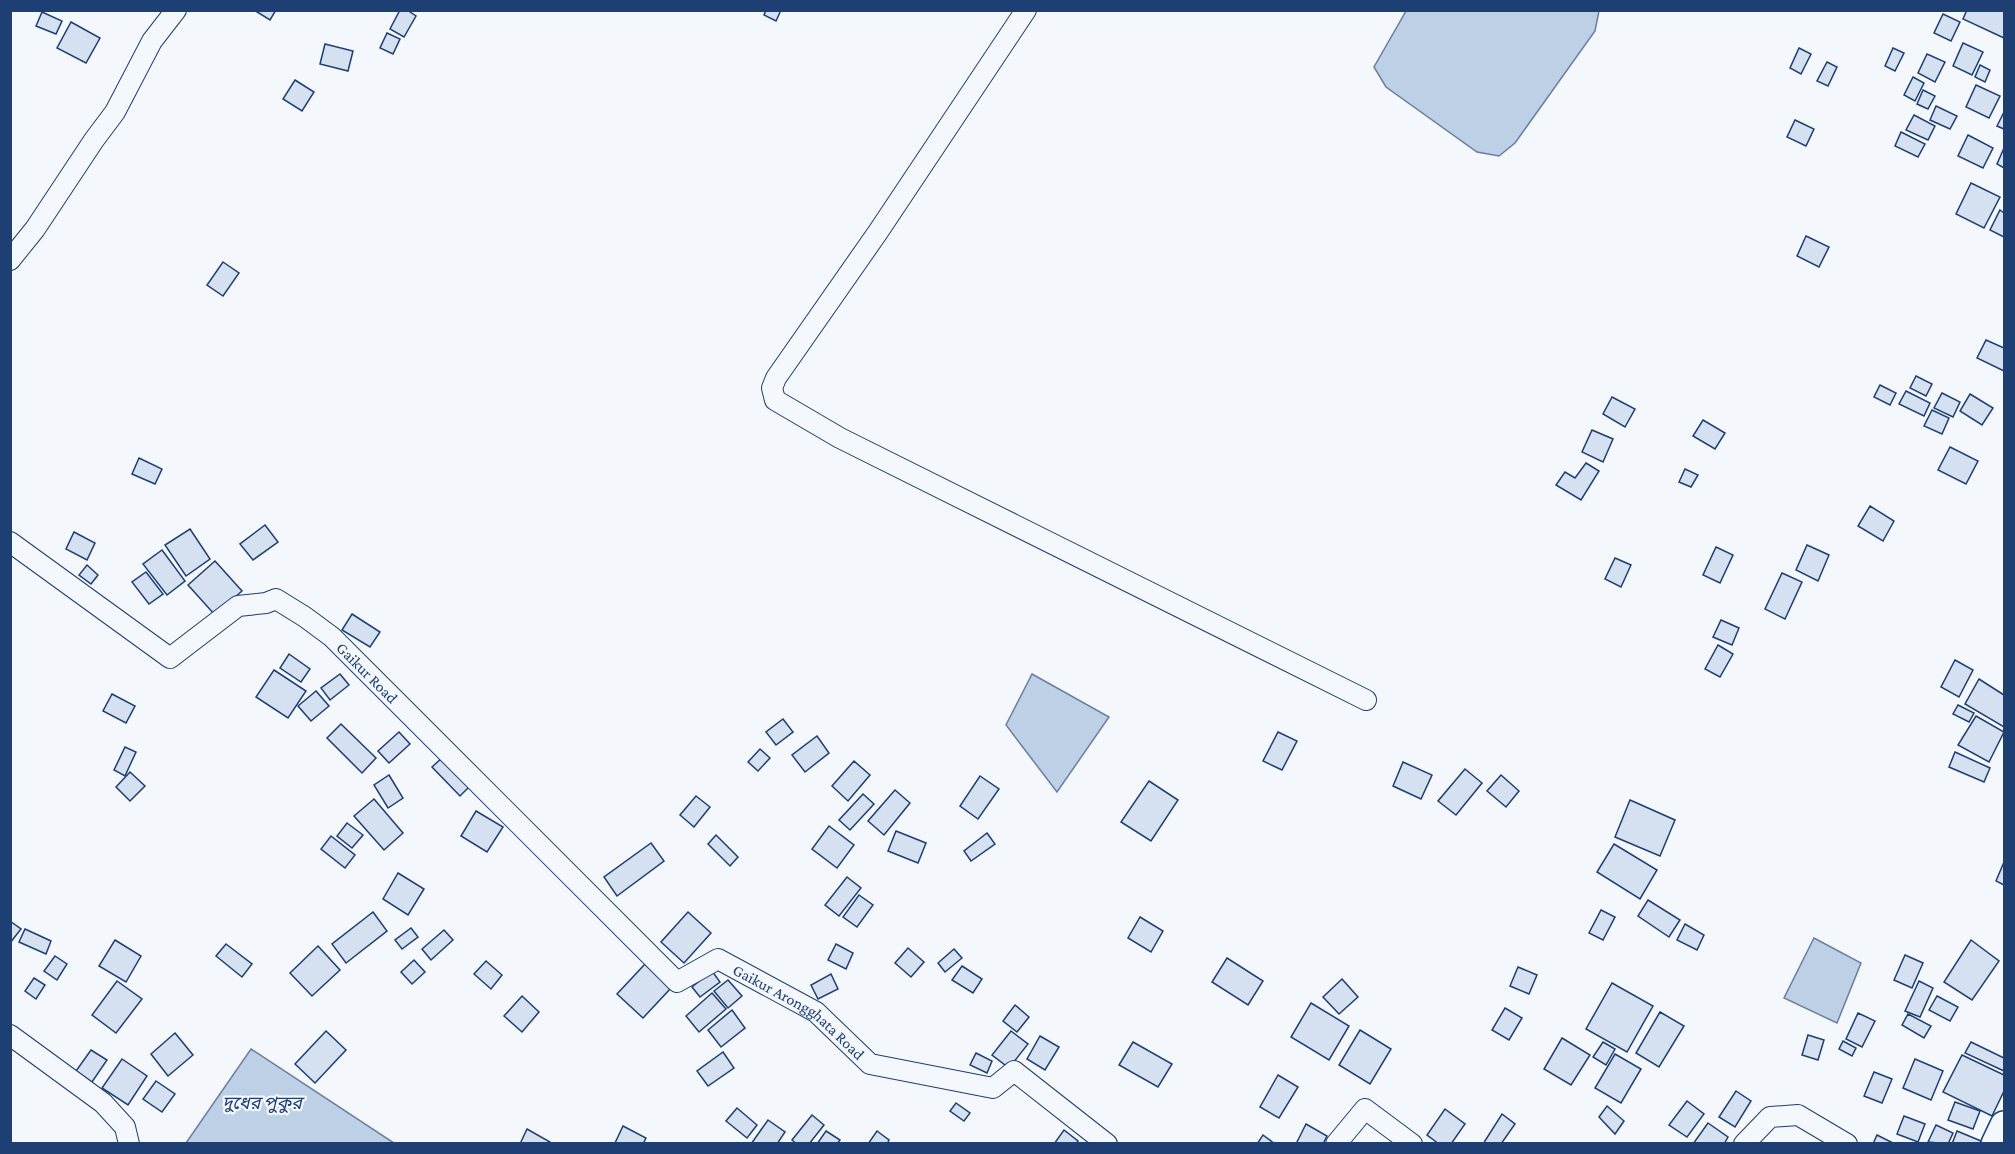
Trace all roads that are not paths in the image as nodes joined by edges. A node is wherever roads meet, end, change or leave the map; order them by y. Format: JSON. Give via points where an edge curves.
{"nodes":[{"id":1,"x":176,"y":10,"type":"edge"},
{"id":2,"x":1026,"y":10,"type":"edge"},
{"id":3,"x":10,"y":260,"type":"edge"},
{"id":4,"x":10,"y":542,"type":"edge"},
{"id":5,"x":1366,"y":700,"type":"dead end"},
{"id":6,"x":677,"y":982,"type":"joint"},
{"id":7,"x":10,"y":1035,"type":"edge"},
{"id":8,"x":2004,"y":1125,"type":"edge"},
{"id":9,"x":129,"y":1143,"type":"edge"},
{"id":10,"x":1107,"y":1143,"type":"edge"},
{"id":11,"x":1336,"y":1143,"type":"edge"},
{"id":12,"x":1412,"y":1143,"type":"edge"},
{"id":13,"x":1744,"y":1143,"type":"edge"},
{"id":14,"x":1846,"y":1143,"type":"edge"},
{"id":15,"x":1995,"y":1143,"type":"edge"}],
"edges":[{"from":1,"to":3,"type":"street","via":[[152,41],[115,112]]},
{"from":2,"to":5,"type":"street","via":[[776,378],[772,388],[775,400],[840,438]]},
{"from":4,"to":6,"type":"street","name":"Gaikur Road","via":[[170,658],[238,606],[276,599],[305,617],[332,638]]},
{"from":6,"to":10,"type":"street","name":"Gaikur Arongghata Road","via":[[718,959],[816,1012],[870,1064],[993,1088],[1014,1071]]},
{"from":7,"to":9,"type":"street","via":[[103,1103],[125,1127]]},
{"from":8,"to":15,"type":"main road"},
{"from":11,"to":12,"type":"street","via":[[1365,1109]]},
{"from":13,"to":14,"type":"street","via":[[1770,1117],[1798,1115]]}]}
